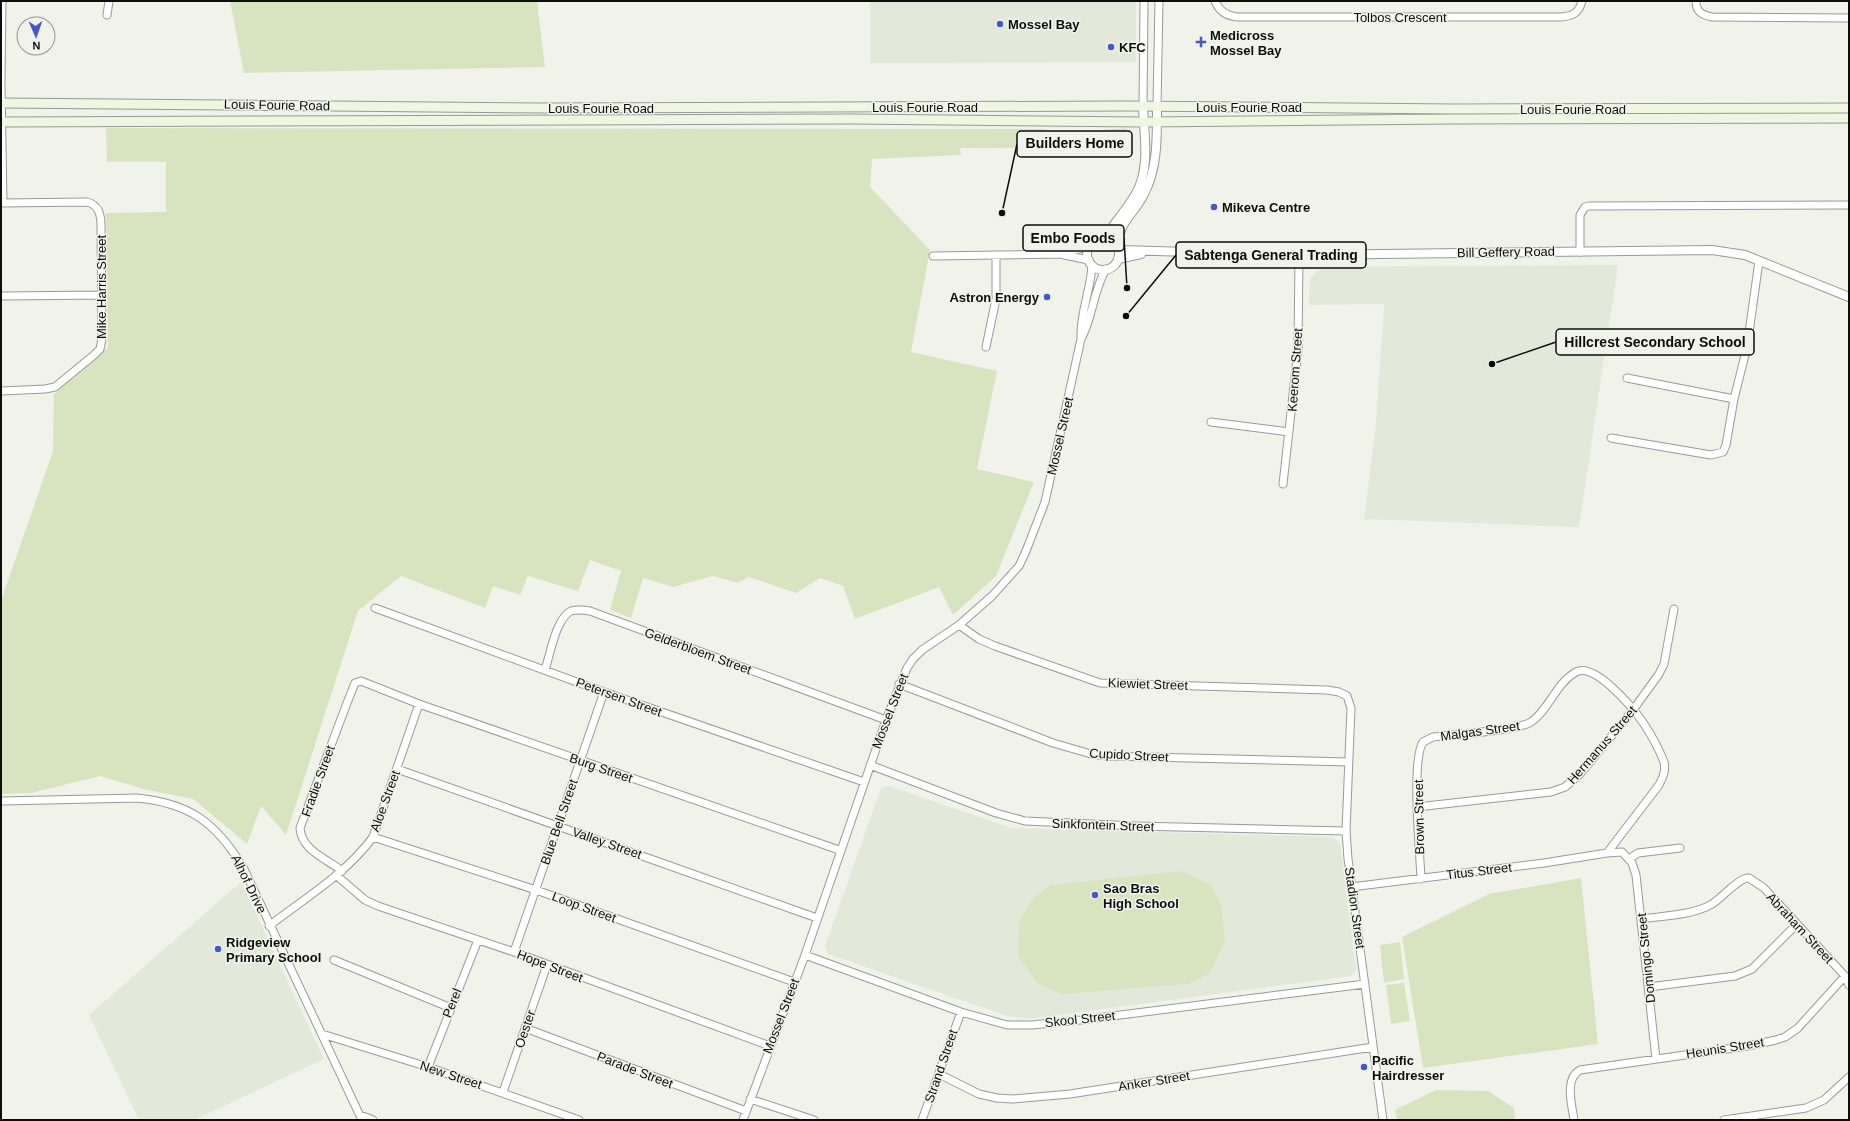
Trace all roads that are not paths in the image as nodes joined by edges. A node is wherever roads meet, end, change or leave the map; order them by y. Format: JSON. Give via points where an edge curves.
{"nodes":[{"id":1,"x":2,"y":1,"type":"edge"},
{"id":2,"x":109,"y":1,"type":"edge"},
{"id":3,"x":1144,"y":1,"type":"edge"},
{"id":4,"x":1160,"y":1,"type":"edge"},
{"id":5,"x":1216,"y":1,"type":"edge"},
{"id":6,"x":1582,"y":1,"type":"edge"},
{"id":7,"x":1696,"y":1,"type":"edge"},
{"id":8,"x":107,"y":15,"type":"dead end"},
{"id":9,"x":1849,"y":18,"type":"edge"},
{"id":10,"x":1,"y":81,"type":"edge"},
{"id":11,"x":1,"y":85,"type":"edge"},
{"id":12,"x":1,"y":103,"type":"edge"},
{"id":13,"x":1143,"y":107,"type":"junction"},
{"id":14,"x":1157,"y":107,"type":"junction"},
{"id":15,"x":1849,"y":108,"type":"edge"},
{"id":16,"x":1849,"y":118,"type":"edge"},
{"id":17,"x":2,"y":122,"type":"edge"},
{"id":18,"x":1144,"y":122,"type":"junction"},
{"id":19,"x":1157,"y":122,"type":"junction"},
{"id":20,"x":2,"y":203,"type":"edge"},
{"id":21,"x":1849,"y":205,"type":"edge"},
{"id":22,"x":1104,"y":238,"type":"junction"},
{"id":23,"x":1090,"y":246,"type":"junction"},
{"id":24,"x":1118,"y":247,"type":"junction"},
{"id":25,"x":1154,"y":251,"type":"junction"},
{"id":26,"x":1580,"y":252,"type":"junction"},
{"id":27,"x":1062,"y":254,"type":"junction"},
{"id":28,"x":996,"y":255,"type":"junction"},
{"id":29,"x":1299,"y":255,"type":"junction"},
{"id":30,"x":934,"y":256,"type":"dead end"},
{"id":31,"x":1118,"y":259,"type":"junction"},
{"id":32,"x":1759,"y":261,"type":"junction"},
{"id":33,"x":1091,"y":263,"type":"junction"},
{"id":34,"x":1106,"y":269,"type":"junction"},
{"id":35,"x":102,"y":295,"type":"junction"},
{"id":36,"x":1,"y":296,"type":"edge"},
{"id":37,"x":1849,"y":297,"type":"edge"},
{"id":38,"x":1081,"y":340,"type":"junction"},
{"id":39,"x":986,"y":347,"type":"dead end"},
{"id":40,"x":1627,"y":378,"type":"dead end"},
{"id":41,"x":1,"y":391,"type":"edge"},
{"id":42,"x":1734,"y":399,"type":"junction"},
{"id":43,"x":1211,"y":422,"type":"dead end"},
{"id":44,"x":1289,"y":432,"type":"junction"},
{"id":45,"x":1611,"y":438,"type":"dead end"},
{"id":46,"x":1283,"y":484,"type":"dead end"},
{"id":47,"x":375,"y":608,"type":"dead end"},
{"id":48,"x":1674,"y":609,"type":"dead end"},
{"id":49,"x":959,"y":625,"type":"junction"},
{"id":50,"x":545,"y":670,"type":"junction"},
{"id":51,"x":363,"y":682,"type":"joint"},
{"id":52,"x":899,"y":684,"type":"junction"},
{"id":53,"x":604,"y":692,"type":"junction"},
{"id":54,"x":1346,"y":696,"type":"joint"},
{"id":55,"x":419,"y":704,"type":"junction"},
{"id":56,"x":1633,"y":710,"type":"junction"},
{"id":57,"x":886,"y":720,"type":"junction"},
{"id":58,"x":1418,"y":755,"type":"joint"},
{"id":59,"x":580,"y":761,"type":"junction"},
{"id":60,"x":1348,"y":762,"type":"junction"},
{"id":61,"x":870,"y":765,"type":"junction"},
{"id":62,"x":397,"y":769,"type":"junction"},
{"id":63,"x":864,"y":782,"type":"junction"},
{"id":64,"x":1,"y":801,"type":"edge"},
{"id":65,"x":1417,"y":807,"type":"junction"},
{"id":66,"x":557,"y":826,"type":"junction"},
{"id":67,"x":1346,"y":831,"type":"junction"},
{"id":68,"x":373,"y":837,"type":"junction"},
{"id":69,"x":1680,"y":848,"type":"dead end"},
{"id":70,"x":839,"y":850,"type":"junction"},
{"id":71,"x":1607,"y":852,"type":"junction"},
{"id":72,"x":1629,"y":859,"type":"junction"},
{"id":73,"x":339,"y":873,"type":"junction"},
{"id":74,"x":1421,"y":879,"type":"junction"},
{"id":75,"x":1351,"y":888,"type":"junction"},
{"id":76,"x":536,"y":890,"type":"junction"},
{"id":77,"x":817,"y":918,"type":"junction"},
{"id":78,"x":1642,"y":919,"type":"junction"},
{"id":79,"x":1797,"y":924,"type":"junction"},
{"id":80,"x":269,"y":926,"type":"junction"},
{"id":81,"x":478,"y":940,"type":"junction"},
{"id":82,"x":514,"y":952,"type":"junction"},
{"id":83,"x":805,"y":954,"type":"junction"},
{"id":84,"x":334,"y":960,"type":"dead end"},
{"id":85,"x":547,"y":965,"type":"junction"},
{"id":86,"x":1844,"y":976,"type":"junction"},
{"id":87,"x":794,"y":982,"type":"junction"},
{"id":88,"x":1365,"y":984,"type":"junction"},
{"id":89,"x":1849,"y":985,"type":"edge"},
{"id":90,"x":1650,"y":987,"type":"junction"},
{"id":91,"x":451,"y":1008,"type":"junction"},
{"id":92,"x":960,"y":1012,"type":"junction"},
{"id":93,"x":525,"y":1028,"type":"junction"},
{"id":94,"x":322,"y":1034,"type":"junction"},
{"id":95,"x":770,"y":1046,"type":"junction"},
{"id":96,"x":1372,"y":1047,"type":"junction"},
{"id":97,"x":1656,"y":1059,"type":"junction"},
{"id":98,"x":428,"y":1067,"type":"junction"},
{"id":99,"x":939,"y":1074,"type":"junction"},
{"id":100,"x":1849,"y":1077,"type":"edge"},
{"id":101,"x":503,"y":1092,"type":"junction"},
{"id":102,"x":750,"y":1099,"type":"junction"},
{"id":103,"x":746,"y":1111,"type":"junction"},
{"id":104,"x":361,"y":1118,"type":"edge"},
{"id":105,"x":373,"y":1120,"type":"edge"},
{"id":106,"x":579,"y":1120,"type":"edge"},
{"id":107,"x":743,"y":1120,"type":"edge"},
{"id":108,"x":814,"y":1120,"type":"edge"},
{"id":109,"x":922,"y":1120,"type":"edge"},
{"id":110,"x":1383,"y":1120,"type":"edge"},
{"id":111,"x":1574,"y":1120,"type":"edge"},
{"id":112,"x":1724,"y":1120,"type":"edge"}],
"edges":[{"from":1,"to":10,"type":"street"},
{"from":2,"to":8,"type":"street"},
{"from":3,"to":13,"type":"street"},
{"from":4,"to":14,"type":"street"},
{"from":5,"to":6,"type":"street","name":"Tolbos Crescent","via":[[1221,10],[1232,17],[1292,18],[1561,17],[1577,13]]},
{"from":7,"to":9,"type":"street","via":[[1696,9],[1704,16],[1712,17]]},
{"from":11,"to":12,"type":"street"},
{"from":12,"to":13,"type":"main road","name":"Louis Fourie Road","via":[[536,108]]},
{"from":12,"to":17,"type":"street"},
{"from":13,"to":14,"type":"main road","name":"Louis Fourie Road"},
{"from":13,"to":18,"type":"street"},
{"from":14,"to":15,"type":"main road","name":"Louis Fourie Road"},
{"from":14,"to":19,"type":"street"},
{"from":16,"to":19,"type":"main road","name":"Louis Fourie Road"},
{"from":17,"to":18,"type":"main road","name":"Louis Fourie Road","via":[[853,119]]},
{"from":17,"to":20,"type":"street"},
{"from":18,"to":19,"type":"main road","name":"Louis Fourie Road"},
{"from":18,"to":22,"type":"street","via":[[1145,158],[1137,190]]},
{"from":19,"to":24,"type":"street","via":[[1153,172],[1144,194],[1121,226]]},
{"from":20,"to":35,"type":"street","name":"Mike Harris Street","via":[[92,203],[101,215]]},
{"from":21,"to":26,"type":"street","via":[[1589,206],[1585,207],[1580,215]]},
{"from":22,"to":23,"type":"street","via":[[1098,239]]},
{"from":22,"to":24,"type":"street","via":[[1110,239]]},
{"from":23,"to":27,"type":"street"},
{"from":23,"to":33,"type":"street","via":[[1088,256]]},
{"from":24,"to":25,"type":"street","name":"Bill Geffery Road"},
{"from":24,"to":31,"type":"street"},
{"from":25,"to":29,"type":"street","name":"Bill Geffery Road"},
{"from":25,"to":31,"type":"street","name":"Bill Geffery Road"},
{"from":26,"to":29,"type":"street","name":"Bill Geffery Road"},
{"from":26,"to":32,"type":"street","name":"Bill Geffery Road","via":[[1712,250],[1733,252]]},
{"from":27,"to":28,"type":"street"},
{"from":27,"to":33,"type":"street"},
{"from":28,"to":30,"type":"street"},
{"from":28,"to":39,"type":"street","via":[[996,299]]},
{"from":29,"to":44,"type":"street","name":"Keerom Street","via":[[1298,350]]},
{"from":31,"to":34,"type":"street","via":[[1114,266]]},
{"from":32,"to":37,"type":"street","name":"Bill Geffery Road"},
{"from":32,"to":42,"type":"street","via":[[1747,348]]},
{"from":33,"to":34,"type":"street"},
{"from":33,"to":38,"type":"street","via":[[1091,282],[1081,324]]},
{"from":34,"to":38,"type":"street","via":[[1098,285],[1088,325]]},
{"from":35,"to":36,"type":"street"},
{"from":35,"to":41,"type":"street","name":"Mike Harris Street","via":[[102,345],[94,355],[55,387]]},
{"from":38,"to":49,"type":"street","name":"Mossel Street","via":[[1045,502],[1026,551],[1019,566],[996,592]]},
{"from":40,"to":42,"type":"street"},
{"from":42,"to":45,"type":"street","via":[[1725,449],[1719,454],[1711,455]]},
{"from":43,"to":44,"type":"street"},
{"from":44,"to":46,"type":"street","name":"Keerom Street"},
{"from":47,"to":50,"type":"street","name":"Petersen Street"},
{"from":48,"to":56,"type":"street","name":"Hermanus Street","via":[[1664,664]]},
{"from":49,"to":52,"type":"street","name":"Mossel Street","via":[[922,650],[913,659]]},
{"from":49,"to":54,"type":"street","name":"Kiewiet Street","via":[[979,639],[995,646],[1100,683],[1320,690],[1339,692]]},
{"from":50,"to":53,"type":"street","name":"Petersen Street"},
{"from":50,"to":57,"type":"street","name":"Gelderbloem Street","via":[[560,622],[572,611],[590,610]]},
{"from":51,"to":55,"type":"street","name":"Burg Street"},
{"from":51,"to":73,"type":"street","name":"Fradie Street","via":[[355,683],[300,828],[304,843]]},
{"from":52,"to":57,"type":"street","name":"Mossel Street"},
{"from":52,"to":60,"type":"street","name":"Cupido Street","via":[[1053,743],[1091,754]]},
{"from":53,"to":59,"type":"street","name":"Blue Bell Street"},
{"from":53,"to":63,"type":"street","name":"Petersen Street"},
{"from":54,"to":60,"type":"street","name":"Stadion Street","via":[[1351,708]]},
{"from":55,"to":59,"type":"street","name":"Burg Street"},
{"from":55,"to":62,"type":"street","name":"Aloe Street"},
{"from":56,"to":58,"type":"street","name":"Malgas Street","via":[[1595,674],[1580,670],[1571,676],[1531,722],[1510,728],[1433,738],[1423,742]]},
{"from":56,"to":65,"type":"street","name":"Hermanus Street","via":[[1580,774],[1565,787],[1551,792]]},
{"from":56,"to":71,"type":"street","via":[[1661,754],[1665,768],[1659,785]]},
{"from":57,"to":61,"type":"street","name":"Mossel Street"},
{"from":58,"to":65,"type":"street","name":"Brown Street"},
{"from":59,"to":66,"type":"street","name":"Blue Bell Street"},
{"from":59,"to":70,"type":"street","name":"Burg Street"},
{"from":60,"to":67,"type":"street","name":"Stadion Street"},
{"from":61,"to":63,"type":"street","name":"Mossel Street"},
{"from":61,"to":67,"type":"street","name":"Sinkfontein Street","via":[[1020,820],[1136,826]]},
{"from":62,"to":66,"type":"street","name":"Valley Street"},
{"from":62,"to":68,"type":"street","name":"Aloe Street"},
{"from":63,"to":70,"type":"street","name":"Mossel Street"},
{"from":64,"to":80,"type":"street","name":"Alhof Drive","via":[[137,798],[170,803],[185,809],[208,823],[229,845],[243,867]]},
{"from":65,"to":74,"type":"street","name":"Brown Street"},
{"from":66,"to":76,"type":"street","name":"Blue Bell Street"},
{"from":66,"to":77,"type":"street","name":"Valley Street"},
{"from":67,"to":75,"type":"street","name":"Stadion Street"},
{"from":68,"to":73,"type":"street","name":"Aloe Street"},
{"from":68,"to":76,"type":"street","name":"Loop Street"},
{"from":69,"to":72,"type":"street","via":[[1638,853]]},
{"from":70,"to":77,"type":"street","name":"Mossel Street"},
{"from":71,"to":72,"type":"street","name":"Titus Street","via":[[1622,852]]},
{"from":71,"to":74,"type":"street","name":"Titus Street"},
{"from":72,"to":78,"type":"street","name":"Domingo Street","via":[[1636,875]]},
{"from":73,"to":80,"type":"street","name":"Aloe Street"},
{"from":73,"to":81,"type":"street","name":"Hope Street","via":[[365,900]]},
{"from":74,"to":75,"type":"street","name":"Titus Street"},
{"from":75,"to":88,"type":"street","name":"Stadion Street"},
{"from":76,"to":82,"type":"street","name":"Blue Bell Street"},
{"from":76,"to":87,"type":"street","name":"Loop Street"},
{"from":77,"to":83,"type":"street","name":"Mossel Street"},
{"from":78,"to":79,"type":"street","name":"Abraham Street","via":[[1704,908],[1713,904],[1746,877],[1758,883]]},
{"from":78,"to":90,"type":"street","name":"Domingo Street"},
{"from":79,"to":86,"type":"street","name":"Abraham Street"},
{"from":79,"to":90,"type":"street","via":[[1752,969],[1735,976],[1704,982]]},
{"from":80,"to":94,"type":"street","name":"Alhof Drive"},
{"from":81,"to":82,"type":"street","name":"Hope Street"},
{"from":81,"to":91,"type":"street","name":"Perel"},
{"from":82,"to":85,"type":"street","name":"Hope Street"},
{"from":83,"to":87,"type":"street","name":"Mossel Street"},
{"from":83,"to":92,"type":"street","name":"Skool Street"},
{"from":84,"to":91,"type":"street"},
{"from":85,"to":93,"type":"street","name":"Oester"},
{"from":85,"to":95,"type":"street","name":"Hope Street"},
{"from":86,"to":89,"type":"street","name":"Abraham Street"},
{"from":86,"to":97,"type":"street","name":"Heunis Street","via":[[1803,1022],[1785,1037],[1763,1043]]},
{"from":87,"to":95,"type":"street","name":"Mossel Street"},
{"from":88,"to":92,"type":"street","name":"Skool Street","via":[[1032,1025],[1002,1025]]},
{"from":88,"to":96,"type":"street","name":"Stadion Street"},
{"from":90,"to":97,"type":"street","name":"Domingo Street"},
{"from":91,"to":98,"type":"street","name":"Perel"},
{"from":92,"to":99,"type":"street","name":"Strand Street"},
{"from":93,"to":101,"type":"street","name":"Oester"},
{"from":93,"to":103,"type":"street","name":"Parade Street"},
{"from":94,"to":98,"type":"street","name":"New Street"},
{"from":94,"to":104,"type":"street","name":"Alhof Drive"},
{"from":95,"to":102,"type":"street","name":"Mossel Street"},
{"from":96,"to":99,"type":"street","name":"Anker Street","via":[[1070,1094],[1033,1097],[988,1096]]},
{"from":96,"to":110,"type":"street","name":"Stadion Street"},
{"from":97,"to":111,"type":"street","name":"Heunis Street","via":[[1580,1070],[1572,1079]]},
{"from":98,"to":101,"type":"street","name":"New Street"},
{"from":99,"to":109,"type":"street","name":"Strand Street"},
{"from":100,"to":112,"type":"street","via":[[1824,1100],[1806,1108]]},
{"from":101,"to":106,"type":"street","name":"New Street"},
{"from":102,"to":103,"type":"street","name":"Mossel Street"},
{"from":102,"to":108,"type":"street"},
{"from":103,"to":107,"type":"street","name":"Mossel Street"},
{"from":104,"to":105,"type":"street"}]}
